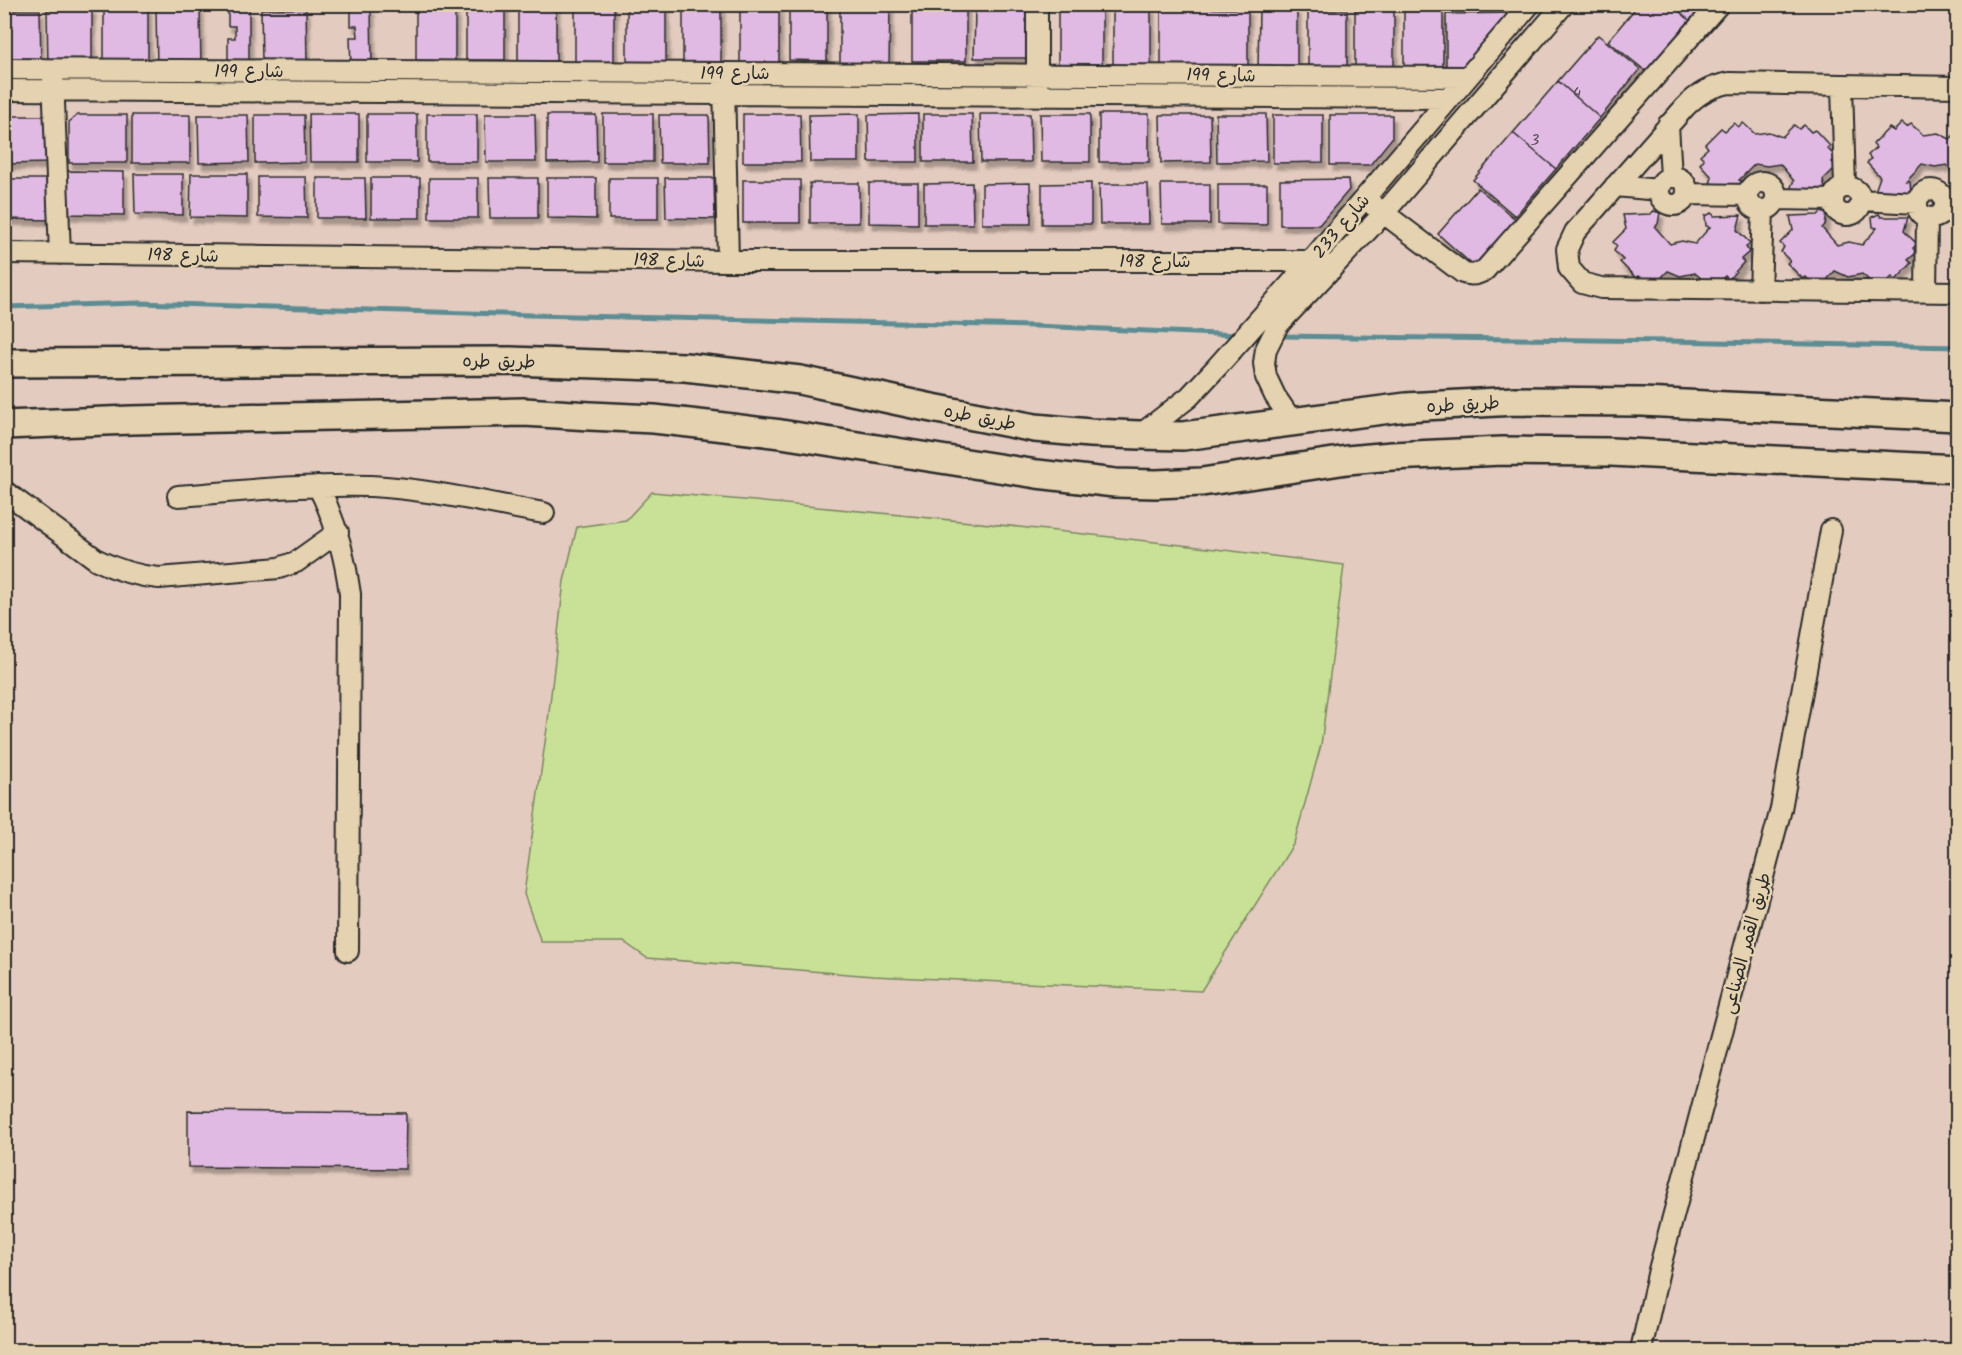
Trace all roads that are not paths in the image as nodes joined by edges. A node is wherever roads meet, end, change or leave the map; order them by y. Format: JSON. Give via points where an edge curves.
{"nodes":[{"id":1,"x":1037,"y":4,"type":"edge"},
{"id":2,"x":1530,"y":4,"type":"edge"},
{"id":3,"x":1564,"y":4,"type":"edge"},
{"id":4,"x":1719,"y":4,"type":"edge"},
{"id":5,"x":4,"y":69,"type":"edge"},
{"id":6,"x":53,"y":70,"type":"junction"},
{"id":7,"x":724,"y":73,"type":"junction"},
{"id":8,"x":1037,"y":74,"type":"junction"},
{"id":9,"x":1466,"y":77,"type":"junction"},
{"id":10,"x":1842,"y":85,"type":"junction"},
{"id":11,"x":1958,"y":87,"type":"edge"},
{"id":12,"x":4,"y":90,"type":"edge"},
{"id":13,"x":54,"y":90,"type":"junction"},
{"id":14,"x":724,"y":94,"type":"junction"},
{"id":15,"x":1037,"y":94,"type":"junction"},
{"id":16,"x":1449,"y":98,"type":"junction"},
{"id":17,"x":1668,"y":125,"type":"junction"},
{"id":18,"x":1665,"y":184,"type":"junction"},
{"id":19,"x":1615,"y":186,"type":"junction"},
{"id":20,"x":1839,"y":194,"type":"junction"},
{"id":21,"x":1364,"y":198,"type":"junction"},
{"id":22,"x":1770,"y":205,"type":"junction"},
{"id":23,"x":1951,"y":207,"type":"edge"},
{"id":24,"x":1922,"y":210,"type":"junction"},
{"id":25,"x":1384,"y":213,"type":"junction"},
{"id":26,"x":4,"y":254,"type":"edge"},
{"id":27,"x":60,"y":254,"type":"junction"},
{"id":28,"x":728,"y":261,"type":"junction"},
{"id":29,"x":1311,"y":261,"type":"junction"},
{"id":30,"x":1331,"y":270,"type":"junction"},
{"id":31,"x":1760,"y":290,"type":"junction"},
{"id":32,"x":1926,"y":291,"type":"junction"},
{"id":33,"x":1958,"y":292,"type":"edge"},
{"id":34,"x":4,"y":363,"type":"edge"},
{"id":35,"x":1958,"y":417,"type":"edge"},
{"id":36,"x":1292,"y":421,"type":"junction"},
{"id":37,"x":4,"y":425,"type":"edge"},
{"id":38,"x":1140,"y":435,"type":"junction"},
{"id":39,"x":1958,"y":469,"type":"edge"},
{"id":40,"x":318,"y":486,"type":"junction"},
{"id":41,"x":4,"y":491,"type":"edge"},
{"id":42,"x":178,"y":496,"type":"dead end"},
{"id":43,"x":544,"y":513,"type":"dead end"},
{"id":44,"x":1831,"y":530,"type":"dead end"},
{"id":45,"x":338,"y":532,"type":"junction"},
{"id":46,"x":348,"y":951,"type":"dead end"},
{"id":47,"x":1641,"y":1350,"type":"edge"}],
"edges":[{"from":1,"to":8,"type":"street"},
{"from":2,"to":9,"type":"street","name":"شارع 233"},
{"from":3,"to":25,"type":"street","name":"شارع 233"},
{"from":4,"to":25,"type":"street","via":[[1485,270],[1474,275],[1463,273]]},
{"from":5,"to":6,"type":"street","name":"شارع 199"},
{"from":6,"to":7,"type":"street","name":"شارع 199"},
{"from":6,"to":13,"type":"street"},
{"from":7,"to":8,"type":"street","name":"شارع 199"},
{"from":7,"to":14,"type":"street"},
{"from":8,"to":9,"type":"street","name":"شارع 199"},
{"from":8,"to":15,"type":"street"},
{"from":9,"to":16,"type":"street","name":"شارع 233"},
{"from":10,"to":11,"type":"street"},
{"from":10,"to":17,"type":"street","via":[[1729,83],[1697,95]]},
{"from":10,"to":20,"type":"street"},
{"from":12,"to":13,"type":"street","name":"شارع 199"},
{"from":13,"to":14,"type":"street","name":"شارع 199"},
{"from":13,"to":27,"type":"street"},
{"from":14,"to":15,"type":"street","name":"شارع 199"},
{"from":14,"to":28,"type":"street"},
{"from":15,"to":16,"type":"street","name":"شارع 199"},
{"from":16,"to":21,"type":"street","name":"شارع 233"},
{"from":17,"to":18,"type":"street"},
{"from":17,"to":19,"type":"street"},
{"from":18,"to":19,"type":"street"},
{"from":18,"to":22,"type":"street","via":[[1662,199],[1669,204],[1678,204],[1687,194],[1748,195],[1754,208]]},
{"from":19,"to":31,"type":"street","via":[[1575,232],[1567,249],[1569,268],[1582,283],[1601,288]]},
{"from":20,"to":22,"type":"street"},
{"from":20,"to":24,"type":"street","via":[[1833,205],[1839,213],[1848,215],[1859,208],[1861,200]]},
{"from":21,"to":25,"type":"street"},
{"from":21,"to":29,"type":"street","name":"شارع 233"},
{"from":22,"to":31,"type":"street"},
{"from":23,"to":24,"type":"street","via":[[1936,217]]},
{"from":24,"to":32,"type":"street"},
{"from":25,"to":30,"type":"street","name":"شارع 233"},
{"from":26,"to":27,"type":"street","name":"شارع 198"},
{"from":27,"to":28,"type":"street","name":"شارع 198"},
{"from":28,"to":29,"type":"street","name":"شارع 198"},
{"from":29,"to":30,"type":"street","name":"شارع 198","via":[[1323,263]]},
{"from":29,"to":38,"type":"street","name":"شارع 233","via":[[1203,383]]},
{"from":30,"to":36,"type":"street","name":"شارع 233","via":[[1278,325],[1266,349],[1266,377]]},
{"from":31,"to":32,"type":"street"},
{"from":32,"to":33,"type":"street"},
{"from":34,"to":38,"type":"main road","name":"طريق طره","via":[[490,361],[686,367],[800,380],[1035,428]]},
{"from":35,"to":36,"type":"main road","name":"طريق طره","via":[[1642,402],[1515,401],[1406,407]]},
{"from":36,"to":38,"type":"main road","name":"طريق طره","via":[[1183,436]]},
{"from":37,"to":39,"type":"main road","via":[[568,414],[716,426],[1037,474],[1156,484],[1202,482],[1347,460],[1502,451],[1611,452]]},
{"from":40,"to":42,"type":"street"},
{"from":40,"to":43,"type":"street","via":[[409,489]]},
{"from":40,"to":45,"type":"street"},
{"from":41,"to":45,"type":"street","via":[[98,560],[127,573],[159,578],[279,568],[296,562]]},
{"from":44,"to":47,"type":"street","name":"طريق القمر الصناعى","via":[[1781,809]]},
{"from":45,"to":46,"type":"street","via":[[351,594]]}]}
